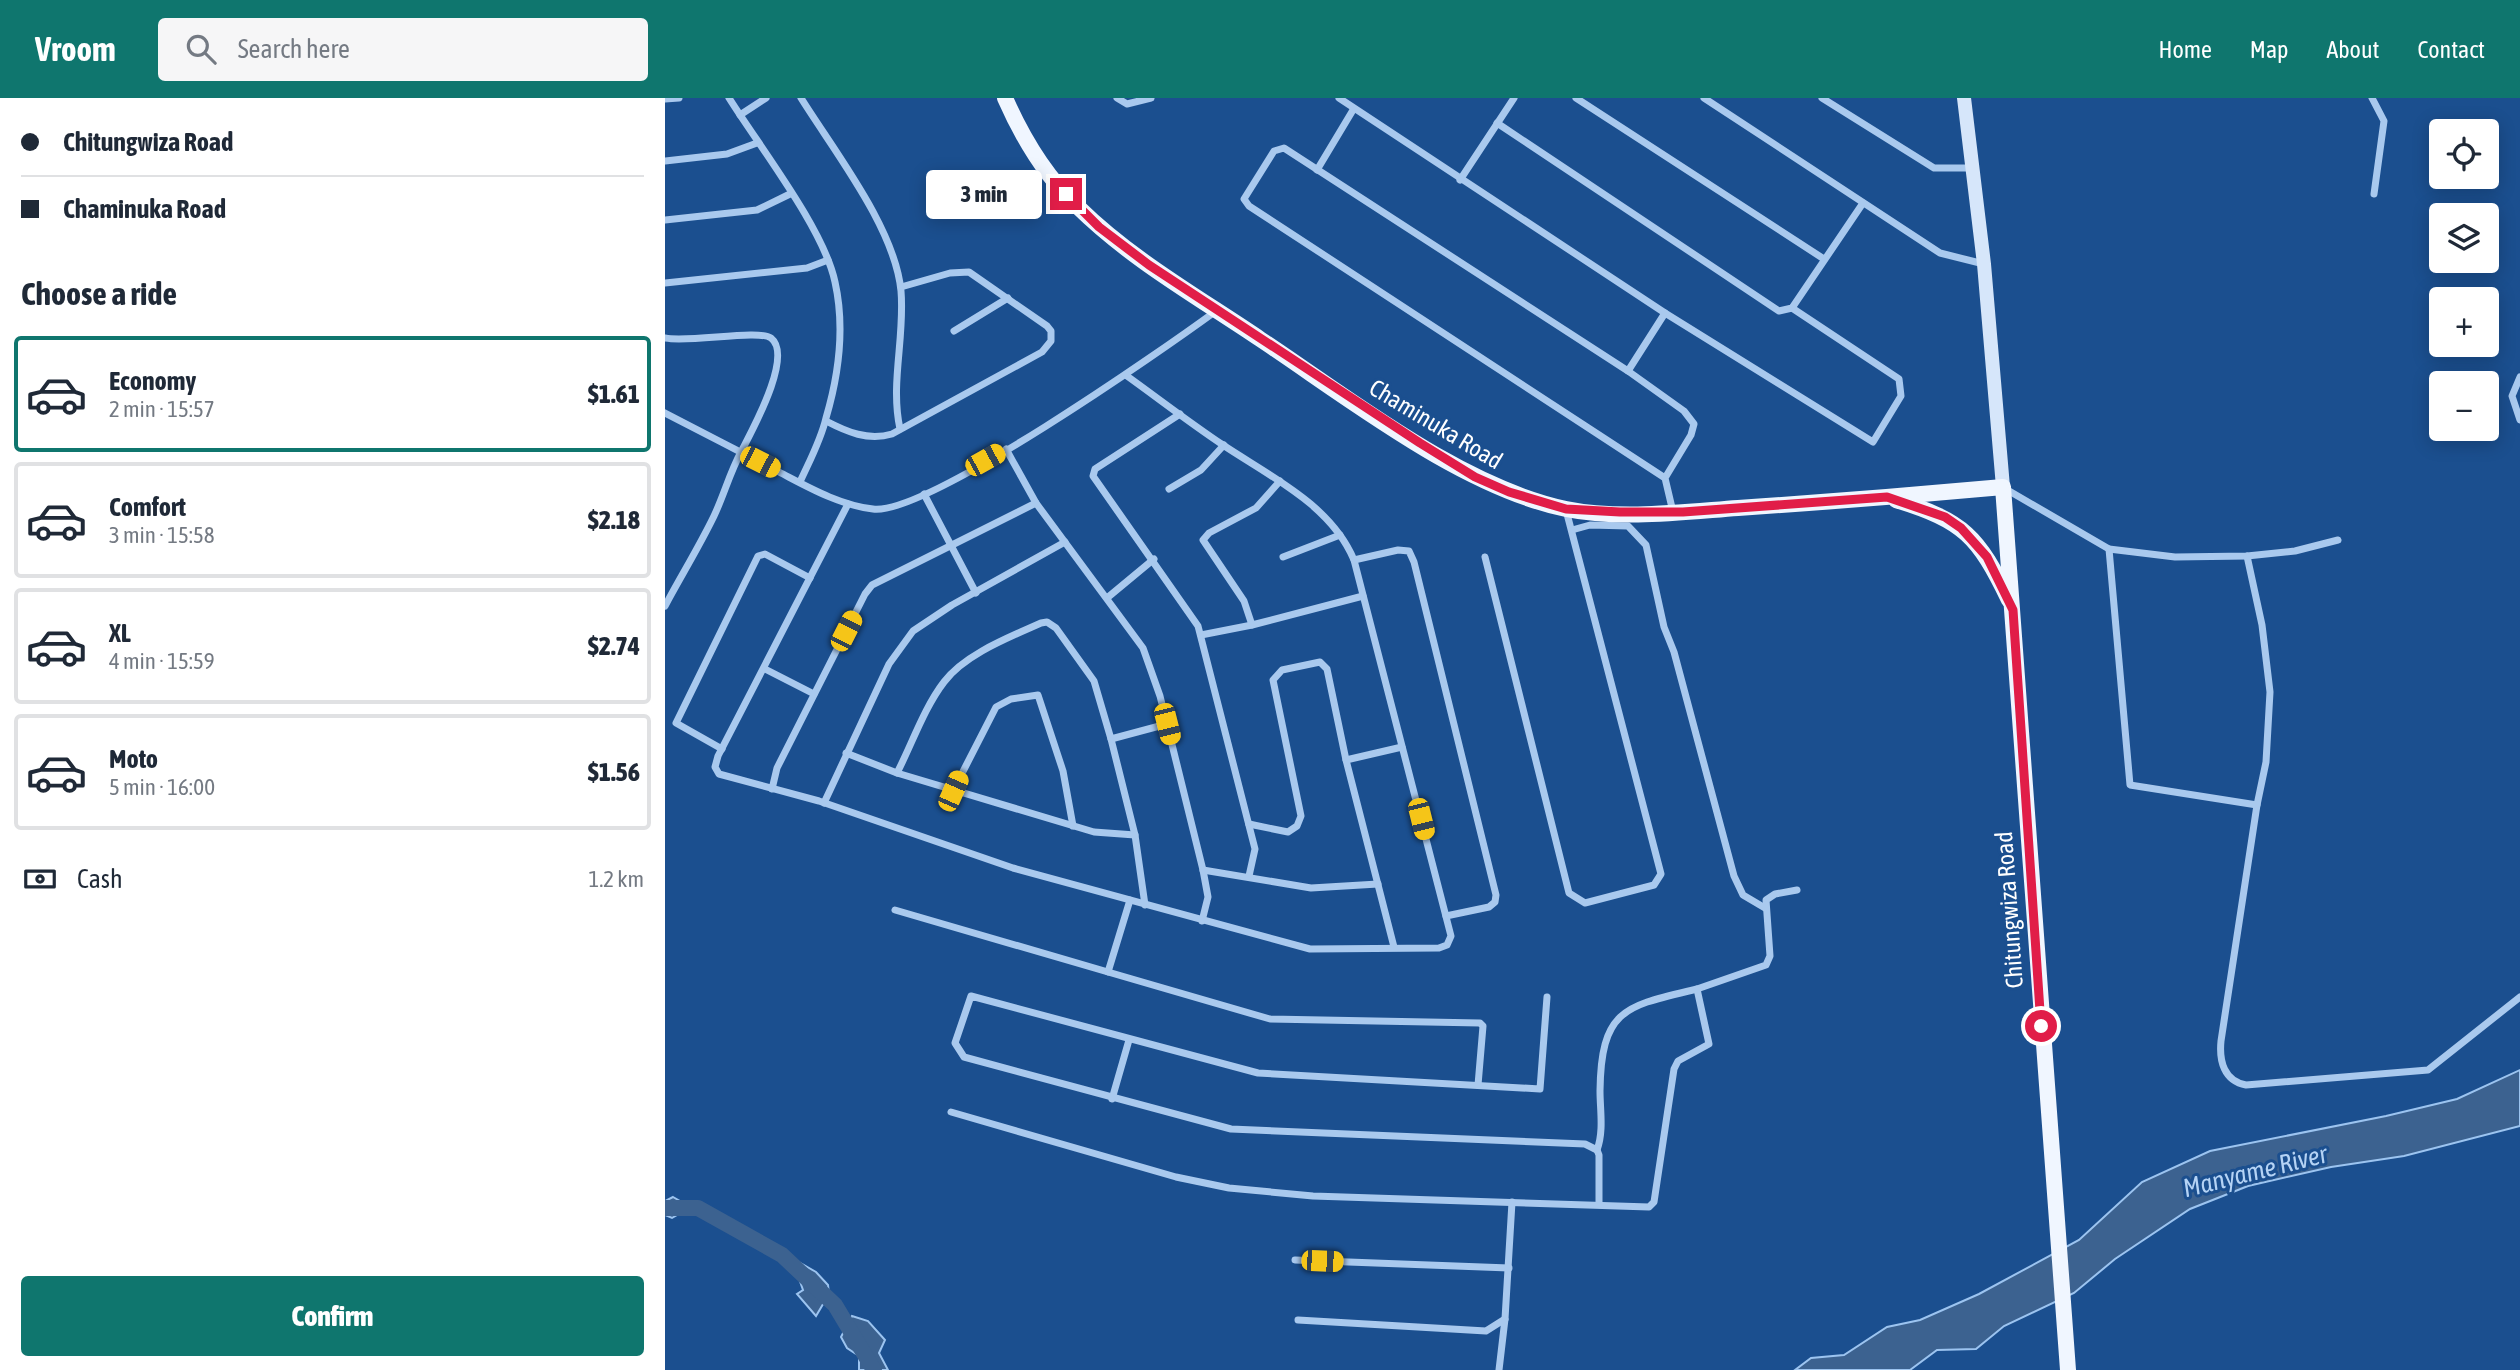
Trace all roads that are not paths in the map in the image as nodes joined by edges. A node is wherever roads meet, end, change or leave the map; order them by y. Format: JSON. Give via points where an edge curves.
{"nodes":[{"id":1,"x":680,"y":98,"type":"edge"},
{"id":2,"x":729,"y":98,"type":"edge"},
{"id":3,"x":766,"y":98,"type":"edge"},
{"id":4,"x":801,"y":98,"type":"edge"},
{"id":5,"x":1005,"y":98,"type":"edge"},
{"id":6,"x":1117,"y":98,"type":"edge"},
{"id":7,"x":1151,"y":98,"type":"edge"},
{"id":8,"x":1339,"y":98,"type":"edge"},
{"id":9,"x":1514,"y":98,"type":"edge"},
{"id":10,"x":1576,"y":98,"type":"edge"},
{"id":11,"x":1704,"y":98,"type":"edge"},
{"id":12,"x":1822,"y":98,"type":"edge"},
{"id":13,"x":1964,"y":98,"type":"edge"},
{"id":14,"x":2372,"y":98,"type":"edge"},
{"id":15,"x":665,"y":99,"type":"edge"},
{"id":16,"x":1353,"y":110,"type":"junction"},
{"id":17,"x":740,"y":115,"type":"junction"},
{"id":18,"x":1497,"y":123,"type":"junction"},
{"id":19,"x":757,"y":143,"type":"junction"},
{"id":20,"x":665,"y":161,"type":"edge"},
{"id":21,"x":1974,"y":168,"type":"junction"},
{"id":22,"x":1317,"y":170,"type":"junction"},
{"id":23,"x":1460,"y":180,"type":"junction"},
{"id":24,"x":790,"y":194,"type":"junction"},
{"id":25,"x":2374,"y":194,"type":"dead end"},
{"id":26,"x":1863,"y":202,"type":"junction"},
{"id":27,"x":665,"y":220,"type":"edge"},
{"id":28,"x":1824,"y":258,"type":"junction"},
{"id":29,"x":828,"y":260,"type":"junction"},
{"id":30,"x":1985,"y":264,"type":"junction"},
{"id":31,"x":665,"y":283,"type":"edge"},
{"id":32,"x":901,"y":287,"type":"junction"},
{"id":33,"x":1008,"y":298,"type":"junction"},
{"id":34,"x":1793,"y":308,"type":"junction"},
{"id":35,"x":1217,"y":310,"type":"junction"},
{"id":36,"x":1665,"y":313,"type":"junction"},
{"id":37,"x":954,"y":331,"type":"dead end"},
{"id":38,"x":665,"y":338,"type":"edge"},
{"id":39,"x":1627,"y":371,"type":"junction"},
{"id":40,"x":1127,"y":376,"type":"junction"},
{"id":41,"x":2520,"y":377,"type":"edge"},
{"id":42,"x":665,"y":413,"type":"edge"},
{"id":43,"x":1179,"y":414,"type":"junction"},
{"id":44,"x":2520,"y":420,"type":"edge"},
{"id":45,"x":826,"y":421,"type":"junction"},
{"id":46,"x":900,"y":429,"type":"junction"},
{"id":47,"x":1224,"y":445,"type":"junction"},
{"id":48,"x":1006,"y":449,"type":"junction"},
{"id":49,"x":740,"y":452,"type":"junction"},
{"id":50,"x":1665,"y":478,"type":"junction"},
{"id":51,"x":1280,"y":481,"type":"junction"},
{"id":52,"x":800,"y":482,"type":"junction"},
{"id":53,"x":2003,"y":487,"type":"junction"},
{"id":54,"x":1169,"y":489,"type":"dead end"},
{"id":55,"x":924,"y":494,"type":"junction"},
{"id":56,"x":1887,"y":497,"type":"junction"},
{"id":57,"x":1036,"y":503,"type":"junction"},
{"id":58,"x":848,"y":504,"type":"junction"},
{"id":59,"x":1566,"y":509,"type":"junction"},
{"id":60,"x":1673,"y":512,"type":"junction"},
{"id":61,"x":1572,"y":530,"type":"junction"},
{"id":62,"x":1340,"y":535,"type":"junction"},
{"id":63,"x":2338,"y":540,"type":"dead end"},
{"id":64,"x":1065,"y":542,"type":"junction"},
{"id":65,"x":950,"y":544,"type":"junction"},
{"id":66,"x":2109,"y":549,"type":"junction"},
{"id":67,"x":2247,"y":556,"type":"junction"},
{"id":68,"x":1283,"y":557,"type":"dead end"},
{"id":69,"x":1485,"y":557,"type":"dead end"},
{"id":70,"x":1154,"y":559,"type":"junction"},
{"id":71,"x":1354,"y":560,"type":"junction"},
{"id":72,"x":810,"y":578,"type":"junction"},
{"id":73,"x":976,"y":593,"type":"junction"},
{"id":74,"x":1363,"y":596,"type":"junction"},
{"id":75,"x":1107,"y":598,"type":"junction"},
{"id":76,"x":665,"y":606,"type":"edge"},
{"id":77,"x":2013,"y":610,"type":"junction"},
{"id":78,"x":1252,"y":625,"type":"junction"},
{"id":79,"x":1201,"y":635,"type":"junction"},
{"id":80,"x":765,"y":669,"type":"junction"},
{"id":81,"x":814,"y":694,"type":"junction"},
{"id":82,"x":1167,"y":724,"type":"junction"},
{"id":83,"x":1111,"y":739,"type":"junction"},
{"id":84,"x":1402,"y":747,"type":"junction"},
{"id":85,"x":722,"y":749,"type":"junction"},
{"id":86,"x":846,"y":753,"type":"junction"},
{"id":87,"x":1346,"y":760,"type":"junction"},
{"id":88,"x":897,"y":773,"type":"junction"},
{"id":89,"x":772,"y":789,"type":"junction"},
{"id":90,"x":953,"y":791,"type":"junction"},
{"id":91,"x":824,"y":803,"type":"junction"},
{"id":92,"x":2256,"y":805,"type":"junction"},
{"id":93,"x":1248,"y":824,"type":"junction"},
{"id":94,"x":1073,"y":826,"type":"junction"},
{"id":95,"x":1135,"y":835,"type":"junction"},
{"id":96,"x":1203,"y":870,"type":"junction"},
{"id":97,"x":1249,"y":876,"type":"junction"},
{"id":98,"x":1378,"y":884,"type":"junction"},
{"id":99,"x":1797,"y":890,"type":"dead end"},
{"id":100,"x":1130,"y":900,"type":"junction"},
{"id":101,"x":1145,"y":905,"type":"junction"},
{"id":102,"x":1765,"y":908,"type":"junction"},
{"id":103,"x":895,"y":910,"type":"dead end"},
{"id":104,"x":1446,"y":916,"type":"junction"},
{"id":105,"x":1202,"y":921,"type":"junction"},
{"id":106,"x":1394,"y":947,"type":"junction"},
{"id":107,"x":1108,"y":972,"type":"junction"},
{"id":108,"x":1697,"y":989,"type":"junction"},
{"id":109,"x":1547,"y":997,"type":"dead end"},
{"id":110,"x":2520,"y":997,"type":"edge"},
{"id":111,"x":1129,"y":1040,"type":"junction"},
{"id":112,"x":1478,"y":1085,"type":"junction"},
{"id":113,"x":1112,"y":1099,"type":"junction"},
{"id":114,"x":951,"y":1112,"type":"dead end"},
{"id":115,"x":1597,"y":1150,"type":"junction"},
{"id":116,"x":1512,"y":1202,"type":"junction"},
{"id":117,"x":1599,"y":1204,"type":"junction"},
{"id":118,"x":1295,"y":1261,"type":"dead end"},
{"id":119,"x":1509,"y":1268,"type":"junction"},
{"id":120,"x":1505,"y":1319,"type":"junction"},
{"id":121,"x":1299,"y":1320,"type":"dead end"},
{"id":122,"x":1499,"y":1370,"type":"edge"},
{"id":123,"x":2068,"y":1370,"type":"edge"}],
"edges":[{"from":1,"to":15,"type":"street"},
{"from":2,"to":17,"type":"street"},
{"from":3,"to":17,"type":"street"},
{"from":4,"to":32,"type":"street","via":[[876,217]]},
{"from":5,"to":35,"type":"main road","name":"Chaminuka Road","via":[[1040,164],[1076,206],[1124,248]]},
{"from":6,"to":7,"type":"street","via":[[1127,104]]},
{"from":8,"to":16,"type":"street"},
{"from":9,"to":18,"type":"street"},
{"from":10,"to":28,"type":"street"},
{"from":11,"to":26,"type":"street"},
{"from":12,"to":21,"type":"street","via":[[1934,168]]},
{"from":13,"to":21,"type":"main road"},
{"from":14,"to":25,"type":"street","via":[[2384,121]]},
{"from":16,"to":22,"type":"street"},
{"from":16,"to":23,"type":"street"},
{"from":17,"to":19,"type":"street"},
{"from":18,"to":23,"type":"street"},
{"from":18,"to":34,"type":"street","via":[[1779,311]]},
{"from":19,"to":20,"type":"street","via":[[715,156]]},
{"from":19,"to":24,"type":"street"},
{"from":21,"to":30,"type":"main road"},
{"from":22,"to":39,"type":"street"},
{"from":22,"to":50,"type":"street","via":[[1284,148],[1275,151],[1244,199],[1266,219]]},
{"from":23,"to":36,"type":"street"},
{"from":24,"to":27,"type":"street","via":[[757,210]]},
{"from":24,"to":29,"type":"street"},
{"from":26,"to":28,"type":"street"},
{"from":26,"to":30,"type":"street","via":[[1940,253]]},
{"from":28,"to":34,"type":"street"},
{"from":29,"to":31,"type":"street","via":[[807,268]]},
{"from":29,"to":45,"type":"street","via":[[840,326],[837,373]]},
{"from":30,"to":53,"type":"main road"},
{"from":32,"to":33,"type":"street","via":[[969,272]]},
{"from":32,"to":46,"type":"street","via":[[895,392]]},
{"from":33,"to":37,"type":"street"},
{"from":33,"to":46,"type":"street","via":[[1051,331],[1048,348]]},
{"from":34,"to":36,"type":"street","via":[[1899,379],[1901,396],[1873,442]]},
{"from":35,"to":40,"type":"street"},
{"from":35,"to":59,"type":"main road","name":"Chaminuka Road","via":[[1475,477]]},
{"from":36,"to":39,"type":"street"},
{"from":38,"to":49,"type":"street","via":[[764,335],[774,341],[778,351],[770,389],[754,431]]},
{"from":39,"to":50,"type":"street","via":[[1684,411],[1694,424]]},
{"from":40,"to":43,"type":"street"},
{"from":40,"to":48,"type":"street"},
{"from":41,"to":44,"type":"street","via":[[2512,396]]},
{"from":42,"to":49,"type":"street"},
{"from":43,"to":47,"type":"street"},
{"from":43,"to":70,"type":"street","via":[[1092,474]]},
{"from":45,"to":46,"type":"street","via":[[853,435],[884,437]]},
{"from":45,"to":52,"type":"street"},
{"from":47,"to":51,"type":"street"},
{"from":47,"to":54,"type":"street","via":[[1201,470]]},
{"from":48,"to":55,"type":"street"},
{"from":48,"to":57,"type":"street"},
{"from":49,"to":52,"type":"street"},
{"from":49,"to":76,"type":"street","via":[[714,515]]},
{"from":50,"to":60,"type":"street"},
{"from":51,"to":62,"type":"street"},
{"from":51,"to":78,"type":"street","via":[[1256,508],[1203,540],[1244,601]]},
{"from":52,"to":58,"type":"street"},
{"from":53,"to":56,"type":"main road","name":"Chaminuka Road"},
{"from":53,"to":66,"type":"street"},
{"from":53,"to":77,"type":"main road","name":"Chitungwiza Road"},
{"from":55,"to":58,"type":"street","via":[[888,509]]},
{"from":55,"to":65,"type":"street"},
{"from":56,"to":60,"type":"main road","name":"Chaminuka Road"},
{"from":56,"to":77,"type":"main road","via":[[1945,517],[1961,528],[1987,557]]},
{"from":57,"to":64,"type":"street"},
{"from":57,"to":65,"type":"street"},
{"from":58,"to":72,"type":"street"},
{"from":59,"to":60,"type":"main road","name":"Chaminuka Road"},
{"from":59,"to":61,"type":"street"},
{"from":61,"to":69,"type":"street","via":[[1661,874],[1654,885],[1585,903],[1569,892]]},
{"from":61,"to":102,"type":"street","via":[[1590,525],[1628,526],[1646,545],[1722,840],[1743,895]]},
{"from":62,"to":68,"type":"street"},
{"from":62,"to":71,"type":"street"},
{"from":63,"to":67,"type":"street"},
{"from":64,"to":73,"type":"street"},
{"from":64,"to":75,"type":"street"},
{"from":65,"to":73,"type":"street"},
{"from":65,"to":81,"type":"street","via":[[872,585]]},
{"from":66,"to":67,"type":"street","via":[[2175,556]]},
{"from":66,"to":92,"type":"street","via":[[2130,785]]},
{"from":67,"to":92,"type":"street","via":[[2270,692],[2266,762]]},
{"from":70,"to":75,"type":"street"},
{"from":70,"to":79,"type":"street"},
{"from":71,"to":74,"type":"street"},
{"from":71,"to":104,"type":"street","via":[[1398,550],[1409,551],[1414,562],[1496,895],[1489,907]]},
{"from":72,"to":80,"type":"street"},
{"from":72,"to":85,"type":"street","via":[[765,554],[758,556],[676,723]]},
{"from":73,"to":86,"type":"street","via":[[926,621],[907,639]]},
{"from":74,"to":78,"type":"street"},
{"from":74,"to":84,"type":"street"},
{"from":75,"to":82,"type":"street","via":[[1143,648]]},
{"from":77,"to":123,"type":"main road","name":"Chitungwiza Road"},
{"from":78,"to":79,"type":"street"},
{"from":79,"to":93,"type":"street"},
{"from":80,"to":81,"type":"street"},
{"from":80,"to":85,"type":"street"},
{"from":81,"to":89,"type":"street","via":[[777,768]]},
{"from":82,"to":83,"type":"street"},
{"from":82,"to":96,"type":"street"},
{"from":83,"to":88,"type":"street","via":[[1094,681],[1047,622],[969,659],[954,671],[935,697]]},
{"from":83,"to":95,"type":"street"},
{"from":84,"to":87,"type":"street"},
{"from":84,"to":104,"type":"street"},
{"from":85,"to":89,"type":"street","via":[[716,763],[719,774]]},
{"from":86,"to":88,"type":"street"},
{"from":86,"to":91,"type":"street"},
{"from":87,"to":93,"type":"street","via":[[1324,665],[1312,661],[1282,670],[1273,680],[1274,689],[1301,816],[1297,827],[1288,832]]},
{"from":87,"to":98,"type":"street"},
{"from":88,"to":90,"type":"street"},
{"from":89,"to":91,"type":"street"},
{"from":90,"to":94,"type":"street"},
{"from":90,"to":94,"type":"street","via":[[996,708],[1033,694],[1041,699],[1052,729]]},
{"from":91,"to":100,"type":"street","via":[[1013,868]]},
{"from":92,"to":110,"type":"street","via":[[2221,1041],[2223,1066],[2232,1080],[2246,1086],[2428,1070]]},
{"from":93,"to":97,"type":"street","via":[[1255,849]]},
{"from":94,"to":95,"type":"street"},
{"from":95,"to":101,"type":"street"},
{"from":96,"to":97,"type":"street"},
{"from":96,"to":105,"type":"street","via":[[1208,897]]},
{"from":97,"to":98,"type":"street","via":[[1311,888]]},
{"from":98,"to":106,"type":"street"},
{"from":99,"to":102,"type":"street","via":[[1775,894],[1766,900]]},
{"from":100,"to":101,"type":"street"},
{"from":100,"to":107,"type":"street"},
{"from":101,"to":105,"type":"street"},
{"from":102,"to":108,"type":"street","via":[[1770,956],[1766,965]]},
{"from":103,"to":107,"type":"street"},
{"from":104,"to":106,"type":"street","via":[[1451,936],[1447,945]]},
{"from":105,"to":106,"type":"street","via":[[1310,949]]},
{"from":107,"to":112,"type":"street","via":[[1271,1019],[1480,1023]]},
{"from":108,"to":115,"type":"street","via":[[1636,1003],[1618,1018],[1607,1039]]},
{"from":108,"to":117,"type":"street","via":[[1709,1044],[1678,1061],[1674,1069],[1654,1202],[1643,1208]]},
{"from":109,"to":112,"type":"street","via":[[1539,1089]]},
{"from":111,"to":112,"type":"street","via":[[1258,1073]]},
{"from":111,"to":113,"type":"street"},
{"from":111,"to":113,"type":"street","via":[[971,996],[956,1032],[955,1043],[964,1057]]},
{"from":113,"to":115,"type":"street","via":[[1231,1129],[1585,1144]]},
{"from":114,"to":116,"type":"street","via":[[1175,1177],[1229,1188],[1313,1196]]},
{"from":115,"to":117,"type":"street"},
{"from":116,"to":117,"type":"street"},
{"from":116,"to":119,"type":"street"},
{"from":118,"to":119,"type":"street"},
{"from":119,"to":120,"type":"street"},
{"from":120,"to":121,"type":"street","via":[[1486,1331]]},
{"from":120,"to":122,"type":"street"}]}
